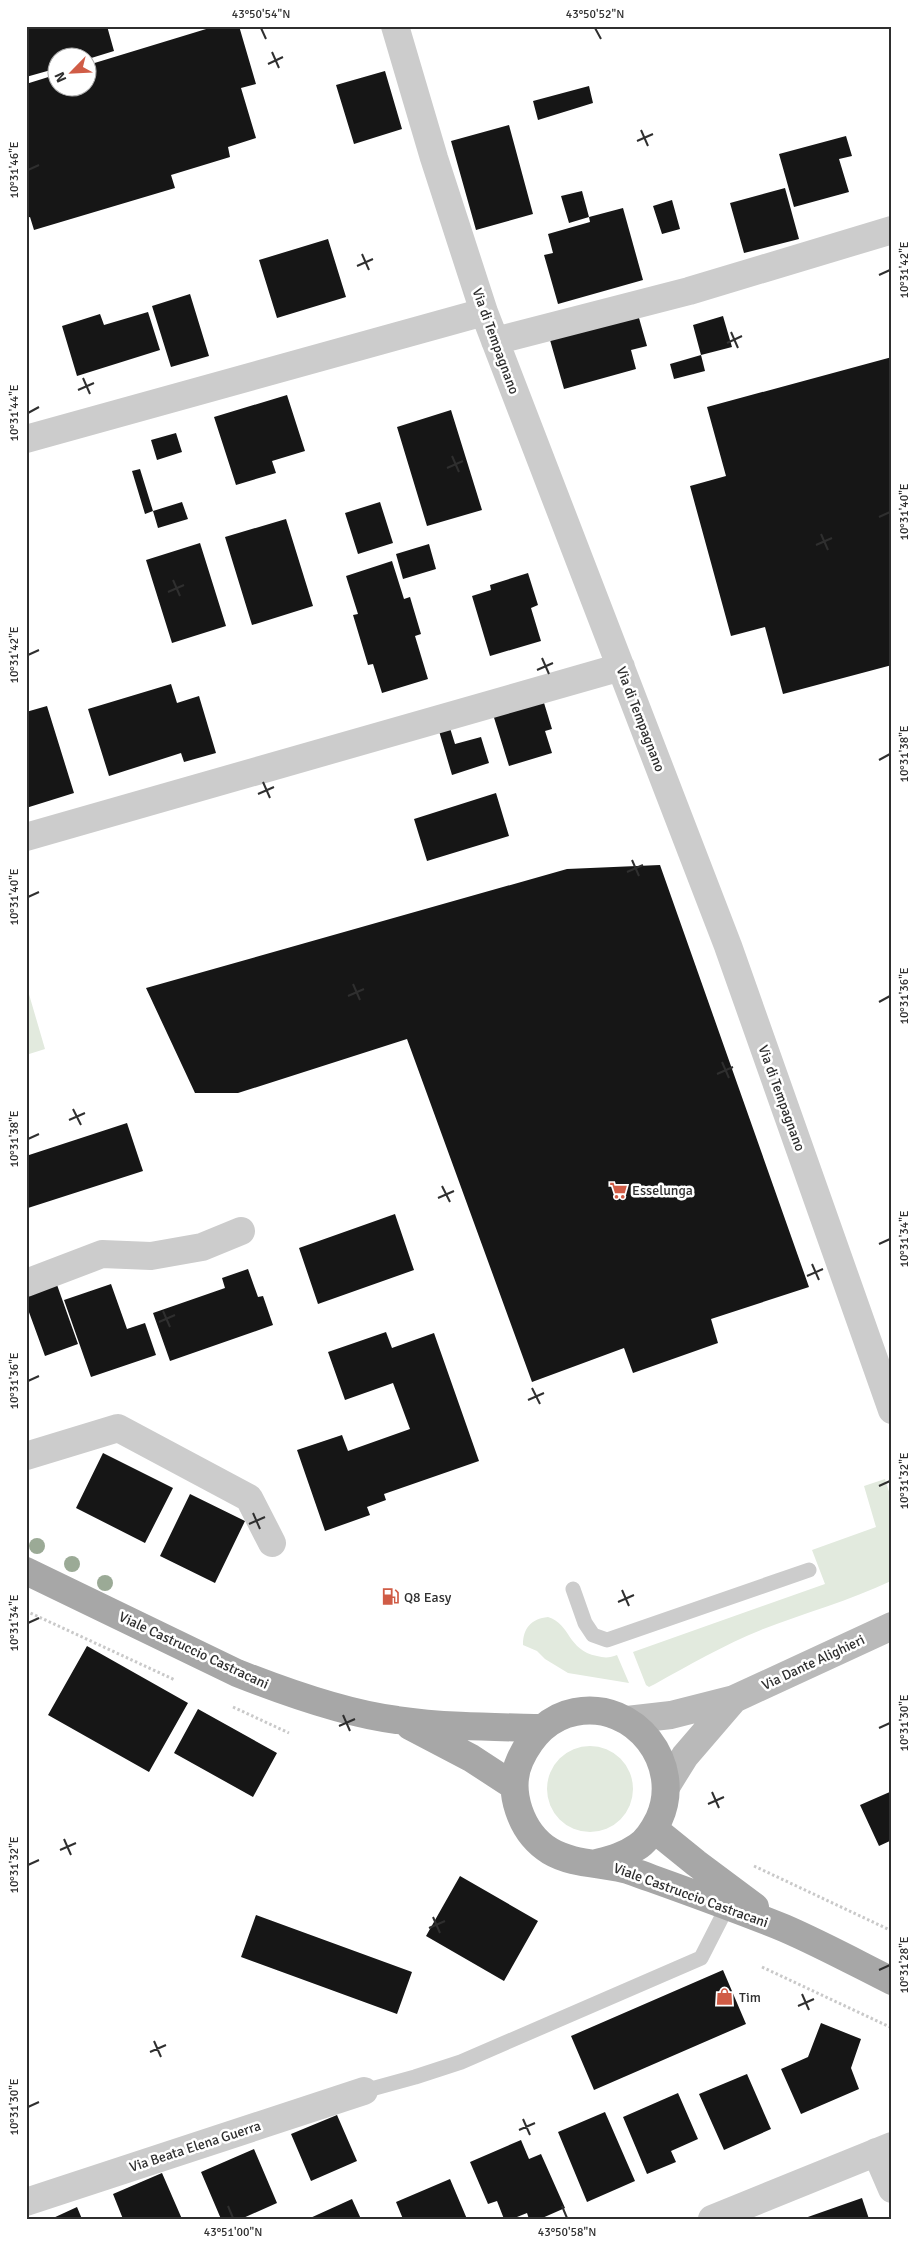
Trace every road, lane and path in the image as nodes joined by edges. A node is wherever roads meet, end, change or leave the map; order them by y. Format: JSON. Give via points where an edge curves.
{"nodes":[{"id":1,"x":394,"y":26,"type":"edge"},
{"id":2,"x":892,"y":230,"type":"edge"},
{"id":3,"x":484,"y":312,"type":"junction"},
{"id":4,"x":495,"y":341,"type":"junction"},
{"id":5,"x":26,"y":439,"type":"edge"},
{"id":6,"x":621,"y":667,"type":"junction"},
{"id":7,"x":26,"y":837,"type":"edge"},
{"id":8,"x":241,"y":1231,"type":"dead end"},
{"id":9,"x":26,"y":1283,"type":"edge"},
{"id":10,"x":892,"y":1410,"type":"edge"},
{"id":11,"x":26,"y":1456,"type":"edge"},
{"id":12,"x":272,"y":1543,"type":"dead end"},
{"id":13,"x":26,"y":1570,"type":"edge"},
{"id":14,"x":809,"y":1570,"type":"dead end"},
{"id":15,"x":573,"y":1589,"type":"dead end"},
{"id":16,"x":26,"y":1611,"type":"edge"},
{"id":17,"x":892,"y":1626,"type":"edge"},
{"id":18,"x":180,"y":1683,"type":"dead end"},
{"id":19,"x":734,"y":1699,"type":"junction"},
{"id":20,"x":226,"y":1704,"type":"dead end"},
{"id":21,"x":397,"y":1720,"type":"junction"},
{"id":22,"x":627,"y":1720,"type":"junction"},
{"id":23,"x":542,"y":1728,"type":"junction"},
{"id":24,"x":289,"y":1733,"type":"dead end"},
{"id":25,"x":667,"y":1785,"type":"junction"},
{"id":26,"x":514,"y":1786,"type":"junction"},
{"id":27,"x":654,"y":1829,"type":"junction"},
{"id":28,"x":597,"y":1863,"type":"junction"},
{"id":29,"x":752,"y":1865,"type":"dead end"},
{"id":30,"x":727,"y":1907,"type":"junction"},
{"id":31,"x":785,"y":1929,"type":"junction"},
{"id":32,"x":892,"y":1930,"type":"edge"},
{"id":33,"x":762,"y":1967,"type":"dead end"},
{"id":34,"x":892,"y":1981,"type":"edge"},
{"id":35,"x":892,"y":2028,"type":"edge"},
{"id":36,"x":364,"y":2091,"type":"joint"},
{"id":37,"x":884,"y":2149,"type":"edge"},
{"id":38,"x":892,"y":2189,"type":"edge"},
{"id":39,"x":26,"y":2202,"type":"edge"},
{"id":40,"x":741,"y":2213,"type":"edge"},
{"id":41,"x":712,"y":2219,"type":"edge"}],
"edges":[{"from":1,"to":3,"type":"street","name":"Via di Tempagnano"},
{"from":2,"to":4,"type":"street","via":[[689,291]]},
{"from":3,"to":4,"type":"street","name":"Via di Tempagnano"},
{"from":3,"to":5,"type":"street"},
{"from":4,"to":6,"type":"street","name":"Via di Tempagnano"},
{"from":6,"to":7,"type":"street"},
{"from":6,"to":10,"type":"street","name":"Via di Tempagnano","via":[[731,956]]},
{"from":8,"to":9,"type":"street","via":[[202,1247],[151,1256],[102,1254]]},
{"from":11,"to":12,"type":"street","via":[[118,1428],[249,1498]]},
{"from":13,"to":21,"type":"main road","name":"Viale Castruccio Castracani","via":[[261,1683],[331,1705]]},
{"from":14,"to":15,"type":"lane","via":[[608,1640],[593,1634],[585,1623]]},
{"from":16,"to":18,"type":"path"},
{"from":17,"to":19,"type":"main road","name":"Via Dante Alighieri"},
{"from":19,"to":22,"type":"main road","name":"Via Dante Alighieri","via":[[671,1714]]},
{"from":19,"to":25,"type":"main road","name":"Via Dante Alighieri","via":[[685,1756]]},
{"from":20,"to":24,"type":"path"},
{"from":21,"to":23,"type":"main road","name":"Viale Castruccio Castracani"},
{"from":21,"to":26,"type":"main road","name":"Viale Castruccio Castracani","via":[[471,1758]]},
{"from":22,"to":23,"type":"main road","name":"Viale Castruccio Castracani","via":[[602,1711],[576,1712]]},
{"from":22,"to":25,"type":"main road","name":"Viale Castruccio Castracani","via":[[648,1736],[661,1759]]},
{"from":23,"to":26,"type":"main road","name":"Viale Castruccio Castracani","via":[[527,1744],[518,1764]]},
{"from":25,"to":27,"type":"main road","name":"Viale Castruccio Castracani","via":[[664,1807]]},
{"from":26,"to":28,"type":"main road","name":"Viale Castruccio Castracani","via":[[518,1811],[530,1833],[549,1850],[572,1861]]},
{"from":27,"to":28,"type":"main road","name":"Viale Castruccio Castracani","via":[[639,1846],[619,1858]]},
{"from":27,"to":31,"type":"main road","name":"Viale Castruccio Castracani"},
{"from":28,"to":30,"type":"main road","name":"Viale Castruccio Castracani","via":[[631,1871]]},
{"from":29,"to":32,"type":"path"},
{"from":30,"to":31,"type":"main road","name":"Viale Castruccio Castracani"},
{"from":30,"to":36,"type":"lane","via":[[702,1958],[461,2062]]},
{"from":31,"to":34,"type":"main road","name":"Viale Castruccio Castracani"},
{"from":33,"to":35,"type":"path"},
{"from":36,"to":39,"type":"street","name":"Via Beata Elena Guerra"},
{"from":37,"to":38,"type":"street"},
{"from":37,"to":40,"type":"street"},
{"from":40,"to":41,"type":"street"}]}
